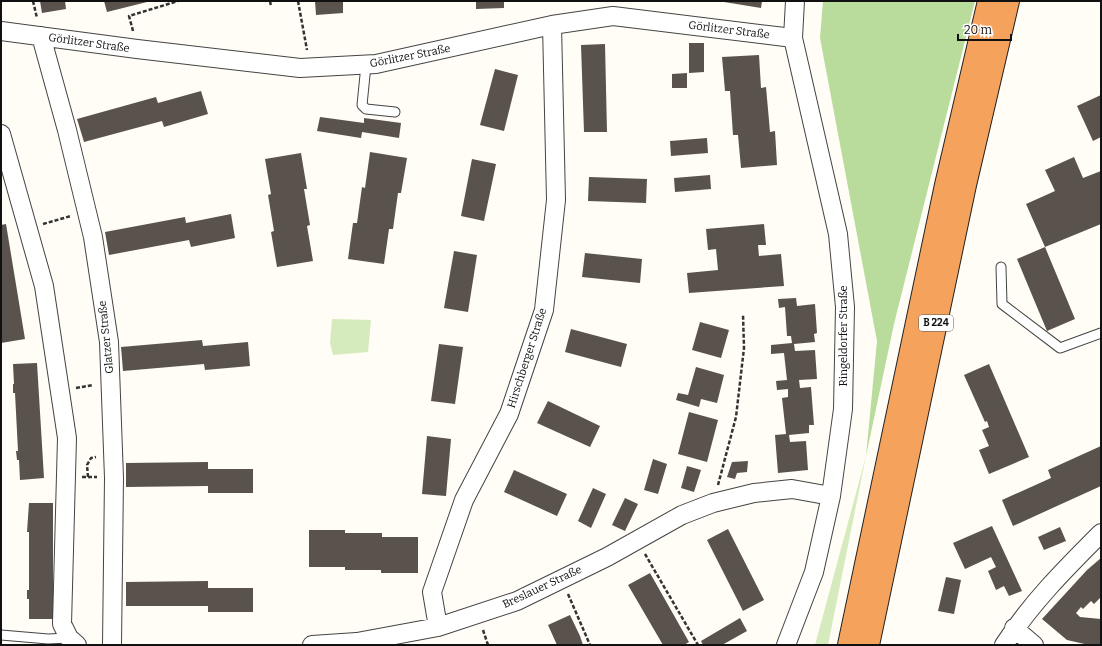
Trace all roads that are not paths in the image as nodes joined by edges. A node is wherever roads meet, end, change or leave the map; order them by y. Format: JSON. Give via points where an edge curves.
{"nodes":[{"id":1,"x":795,"y":1,"type":"edge"},
{"id":2,"x":989,"y":1,"type":"edge"},
{"id":3,"x":1008,"y":1,"type":"edge"},
{"id":4,"x":552,"y":25,"type":"junction"},
{"id":5,"x":1,"y":31,"type":"edge"},
{"id":6,"x":41,"y":36,"type":"junction"},
{"id":7,"x":793,"y":38,"type":"junction"},
{"id":8,"x":366,"y":65,"type":"junction"},
{"id":9,"x":395,"y":112,"type":"dead end"},
{"id":10,"x":1,"y":134,"type":"edge"},
{"id":11,"x":1001,"y":267,"type":"dead end"},
{"id":12,"x":1101,"y":333,"type":"edge"},
{"id":13,"x":831,"y":496,"type":"junction"},
{"id":14,"x":1101,"y":533,"type":"edge"},
{"id":15,"x":438,"y":627,"type":"junction"},
{"id":16,"x":1014,"y":628,"type":"junction"},
{"id":17,"x":1,"y":635,"type":"edge"},
{"id":18,"x":73,"y":642,"type":"edge"},
{"id":19,"x":112,"y":645,"type":"edge"},
{"id":20,"x":312,"y":645,"type":"edge"},
{"id":21,"x":786,"y":645,"type":"edge"},
{"id":22,"x":849,"y":645,"type":"edge"},
{"id":23,"x":868,"y":645,"type":"edge"},
{"id":24,"x":1004,"y":645,"type":"edge"},
{"id":25,"x":1034,"y":645,"type":"edge"}],
"edges":[{"from":1,"to":7,"type":"street","name":"Ringeldorfer Straße"},
{"from":2,"to":22,"type":"highway","number":"B 224","via":[[944,193]]},
{"from":3,"to":23,"type":"highway","number":"B 224","via":[[963,193]]},
{"from":4,"to":7,"type":"street","name":"Görlitzer Straße","via":[[614,16]]},
{"from":4,"to":8,"type":"street","name":"Görlitzer Straße"},
{"from":4,"to":15,"type":"street","name":"Hirschberger Straße","via":[[556,200],[544,310],[509,414],[464,500],[432,592]]},
{"from":5,"to":6,"type":"street","name":"Görlitzer Straße"},
{"from":6,"to":8,"type":"street","name":"Görlitzer Straße","via":[[310,67]]},
{"from":6,"to":19,"type":"street","name":"Glatzer Straße","via":[[93,237],[109,342],[114,476]]},
{"from":7,"to":13,"type":"street","name":"Ringeldorfer Straße","via":[[838,234],[845,307],[843,409]]},
{"from":8,"to":9,"type":"lane","via":[[362,105],[366,109]]},
{"from":10,"to":18,"type":"street","via":[[44,286],[67,438],[62,624]]},
{"from":11,"to":12,"type":"lane","via":[[1002,304],[1060,348]]},
{"from":13,"to":15,"type":"street","name":"Breslauer Straße","via":[[792,489],[754,493],[713,503],[682,515],[517,601]]},
{"from":13,"to":21,"type":"street","name":"Ringeldorfer Straße","via":[[814,572]]},
{"from":14,"to":16,"type":"street","via":[[1051,584]]},
{"from":15,"to":20,"type":"street","name":"Breslauer Straße","via":[[358,642]]},
{"from":16,"to":24,"type":"street"},
{"from":16,"to":25,"type":"street"},
{"from":17,"to":18,"type":"lane"}]}
